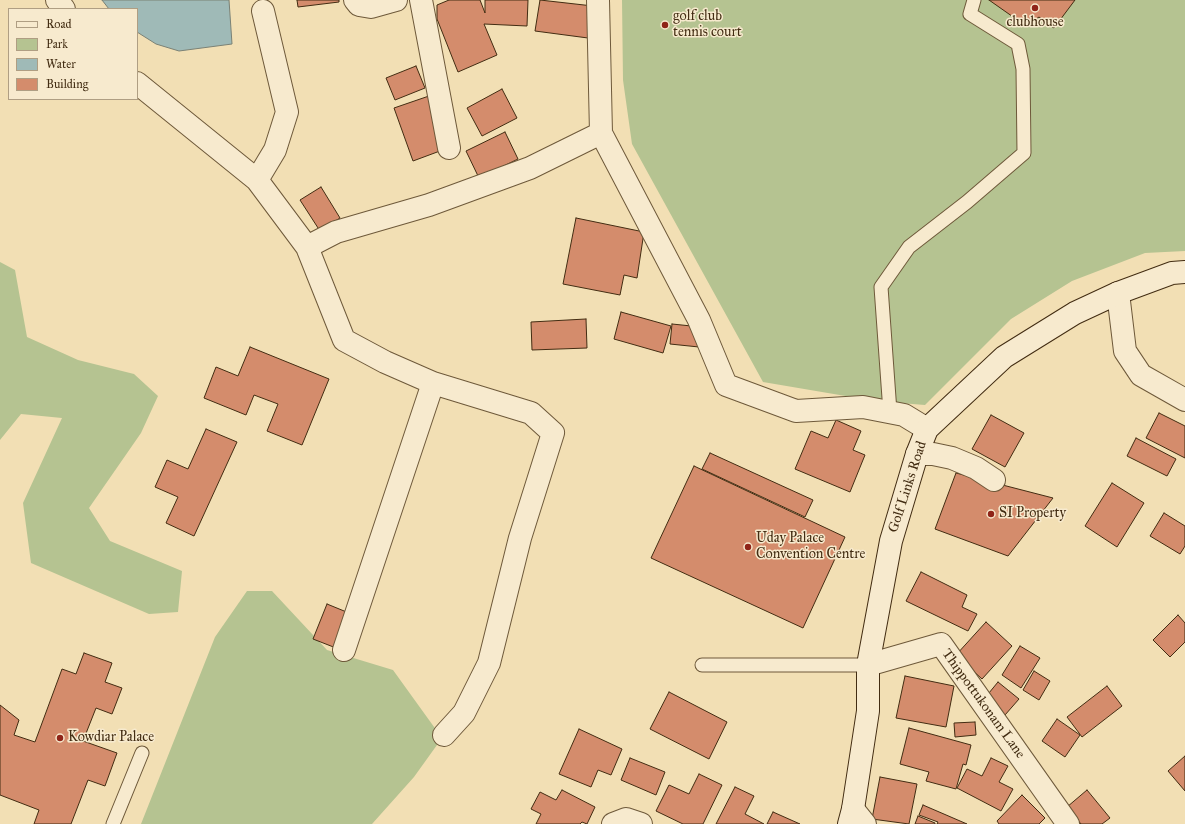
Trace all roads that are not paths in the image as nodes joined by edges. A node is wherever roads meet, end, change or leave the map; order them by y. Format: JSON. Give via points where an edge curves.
{"nodes":[{"id":1,"x":57,"y":0,"type":"edge"},
{"id":2,"x":356,"y":0,"type":"edge"},
{"id":3,"x":396,"y":0,"type":"edge"},
{"id":4,"x":421,"y":0,"type":"edge"},
{"id":5,"x":598,"y":0,"type":"edge"},
{"id":6,"x":974,"y":0,"type":"edge"},
{"id":7,"x":63,"y":8,"type":"edge"},
{"id":8,"x":263,"y":11,"type":"dead end"},
{"id":9,"x":138,"y":84,"type":"edge"},
{"id":10,"x":601,"y":133,"type":"junction"},
{"id":11,"x":449,"y":148,"type":"dead end"},
{"id":12,"x":257,"y":180,"type":"junction"},
{"id":13,"x":307,"y":247,"type":"junction"},
{"id":14,"x":1185,"y":272,"type":"edge"},
{"id":15,"x":1118,"y":293,"type":"junction"},
{"id":16,"x":433,"y":383,"type":"junction"},
{"id":17,"x":1185,"y":400,"type":"edge"},
{"id":18,"x":890,"y":412,"type":"junction"},
{"id":19,"x":927,"y":429,"type":"junction"},
{"id":20,"x":917,"y":454,"type":"junction"},
{"id":21,"x":994,"y":480,"type":"dead end"},
{"id":22,"x":344,"y":650,"type":"dead end"},
{"id":23,"x":702,"y":665,"type":"dead end"},
{"id":24,"x":868,"y":666,"type":"junction"},
{"id":25,"x":444,"y":735,"type":"dead end"},
{"id":26,"x":142,"y":753,"type":"dead end"},
{"id":27,"x":855,"y":819,"type":"edge"},
{"id":28,"x":113,"y":824,"type":"edge"},
{"id":29,"x":613,"y":824,"type":"edge"},
{"id":30,"x":641,"y":824,"type":"edge"},
{"id":31,"x":1068,"y":824,"type":"edge"}],
"edges":[{"from":1,"to":7,"type":"street"},
{"from":2,"to":3,"type":"street","via":[[359,5],[371,7]]},
{"from":4,"to":11,"type":"street"},
{"from":5,"to":10,"type":"street"},
{"from":6,"to":18,"type":"lane","via":[[970,14],[1018,44],[1023,69],[1024,153],[909,247],[881,287]]},
{"from":8,"to":12,"type":"street","via":[[288,112],[275,150]]},
{"from":9,"to":12,"type":"street"},
{"from":10,"to":13,"type":"street","via":[[530,168],[429,205],[336,232]]},
{"from":10,"to":18,"type":"street","via":[[699,320],[726,384],[796,411],[863,407]]},
{"from":12,"to":13,"type":"street"},
{"from":13,"to":16,"type":"street","via":[[344,340]]},
{"from":14,"to":15,"type":"street","name":"Golf Links Road","via":[[1172,273]]},
{"from":15,"to":17,"type":"street","via":[[1125,351],[1141,375]]},
{"from":15,"to":19,"type":"street","name":"Golf Links Road","via":[[1075,313],[1004,357]]},
{"from":16,"to":22,"type":"street"},
{"from":16,"to":25,"type":"street","via":[[531,413],[554,433],[520,538],[489,663],[464,713]]},
{"from":18,"to":19,"type":"street","via":[[904,415]]},
{"from":19,"to":20,"type":"street","name":"Golf Links Road"},
{"from":20,"to":21,"type":"street","via":[[952,458],[976,468]]},
{"from":20,"to":24,"type":"street","name":"Golf Links Road","via":[[891,541]]},
{"from":23,"to":24,"type":"lane"},
{"from":24,"to":27,"type":"street","name":"Golf Links Road","via":[[868,711]]},
{"from":24,"to":31,"type":"street","name":"Thippottukonam Lane","via":[[941,644]]},
{"from":26,"to":28,"type":"lane"},
{"from":29,"to":30,"type":"street","via":[[626,819]]}]}
